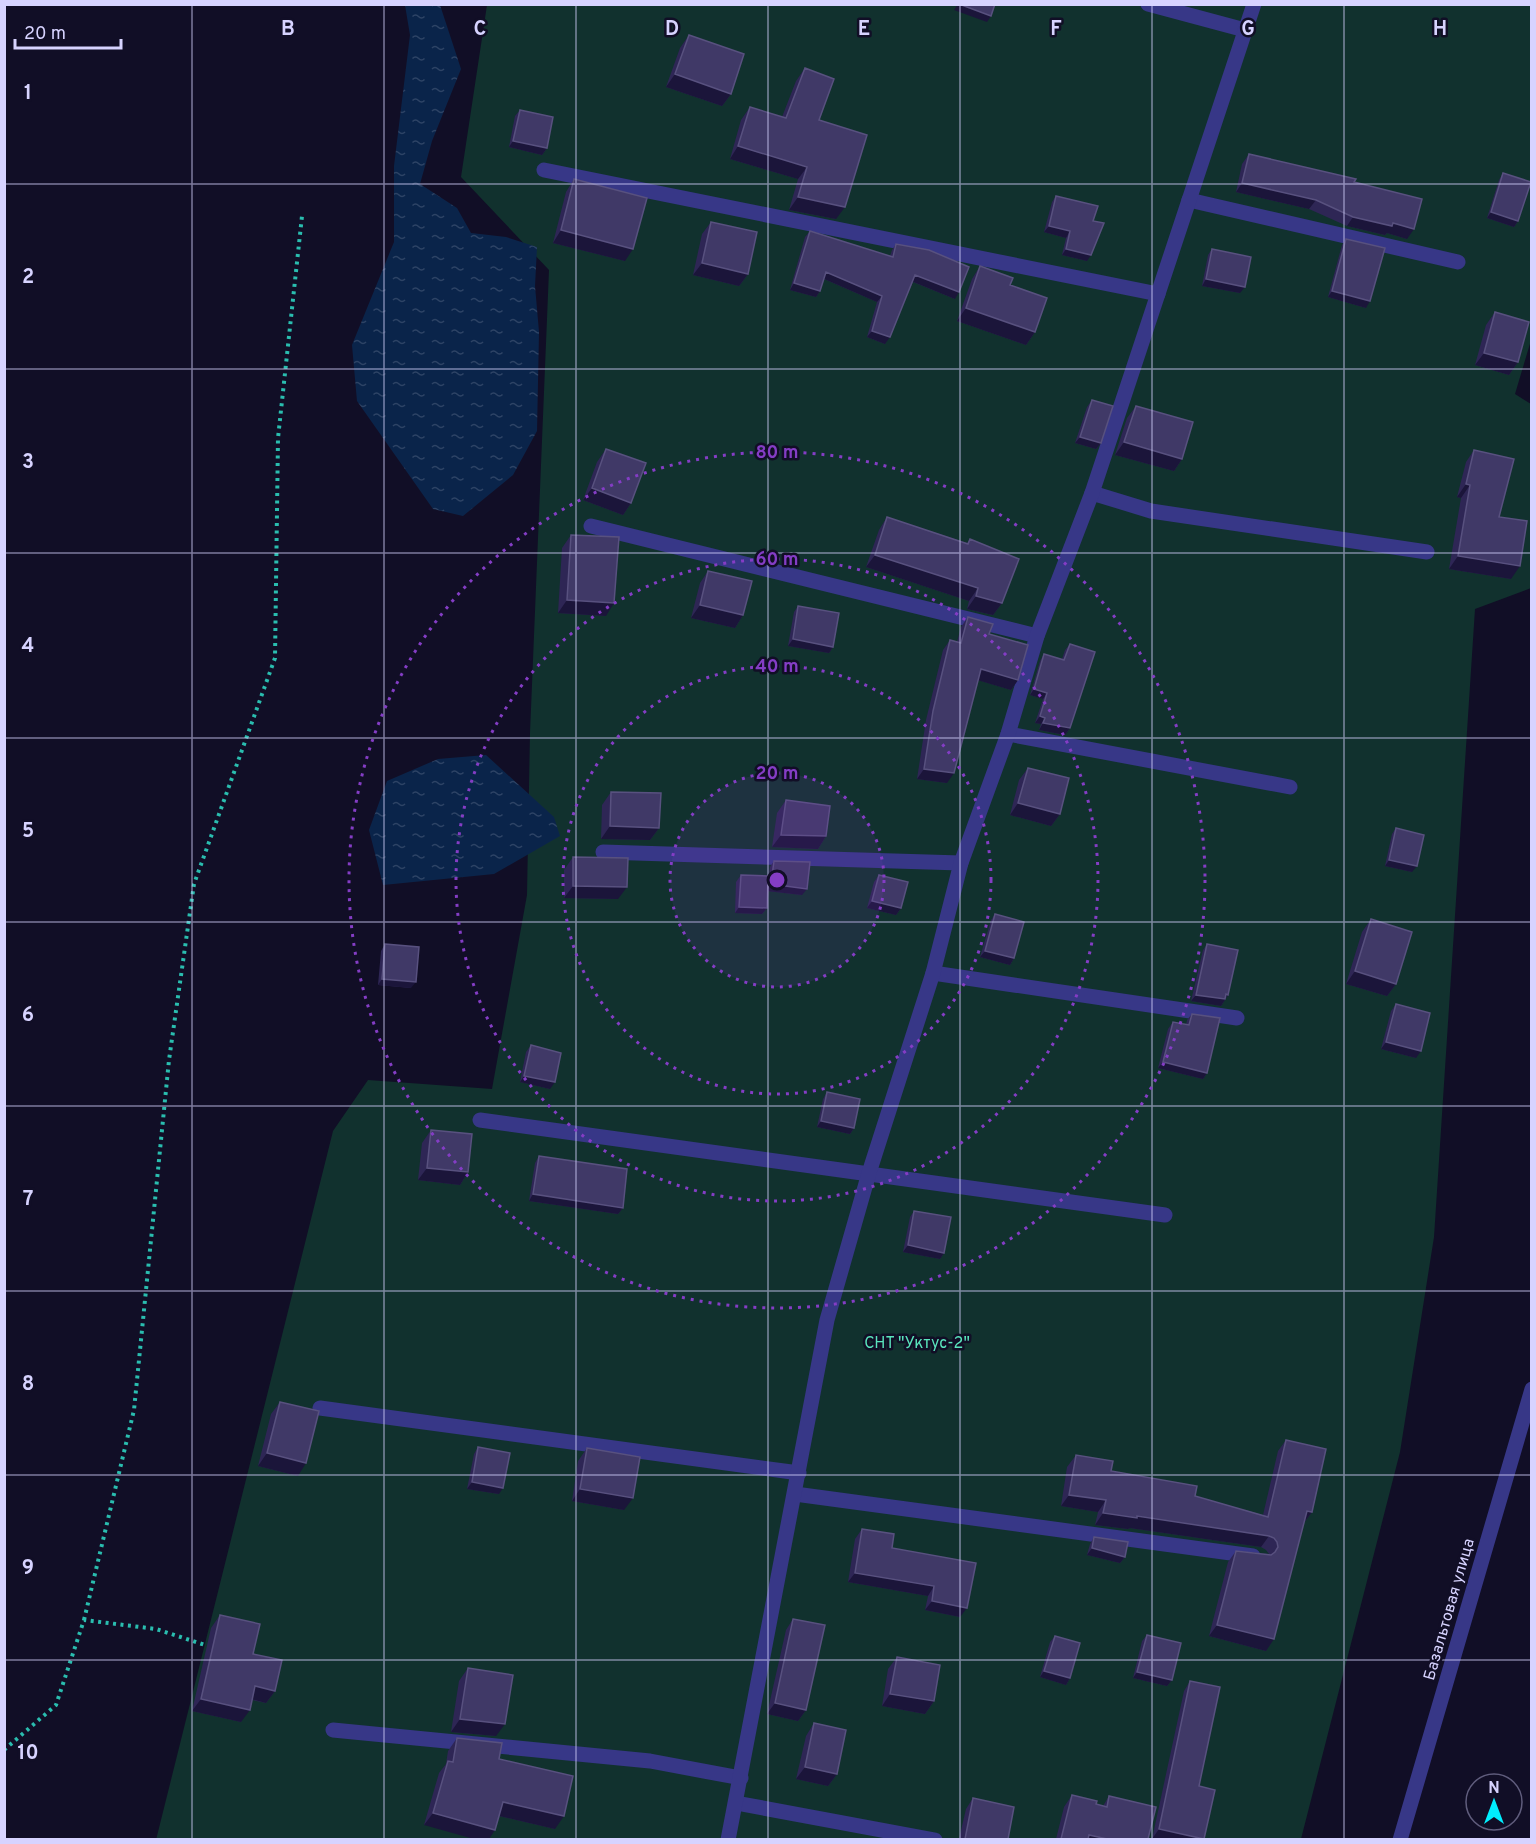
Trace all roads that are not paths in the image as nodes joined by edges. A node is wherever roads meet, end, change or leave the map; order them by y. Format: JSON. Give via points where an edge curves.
{"nodes":[{"id":1,"x":1148,"y":4,"type":"edge"},
{"id":2,"x":1254,"y":4,"type":"edge"},
{"id":3,"x":1245,"y":30,"type":"junction"},
{"id":4,"x":544,"y":170,"type":"dead end"},
{"id":5,"x":1189,"y":200,"type":"junction"},
{"id":6,"x":1458,"y":262,"type":"dead end"},
{"id":7,"x":1158,"y":294,"type":"junction"},
{"id":8,"x":1092,"y":493,"type":"junction"},
{"id":9,"x":591,"y":526,"type":"dead end"},
{"id":10,"x":1427,"y":552,"type":"dead end"},
{"id":11,"x":1037,"y":636,"type":"junction"},
{"id":12,"x":1008,"y":734,"type":"junction"},
{"id":13,"x":1290,"y":788,"type":"dead end"},
{"id":14,"x":603,"y":852,"type":"dead end"},
{"id":15,"x":961,"y":863,"type":"junction"},
{"id":16,"x":933,"y":973,"type":"junction"},
{"id":17,"x":1237,"y":1018,"type":"dead end"},
{"id":18,"x":480,"y":1120,"type":"dead end"},
{"id":19,"x":869,"y":1173,"type":"junction"},
{"id":20,"x":1165,"y":1215,"type":"dead end"},
{"id":21,"x":1532,"y":1389,"type":"edge"},
{"id":22,"x":321,"y":1408,"type":"dead end"},
{"id":23,"x":799,"y":1473,"type":"junction"},
{"id":24,"x":795,"y":1494,"type":"junction"},
{"id":25,"x":1260,"y":1557,"type":"edge"},
{"id":26,"x":333,"y":1730,"type":"dead end"},
{"id":27,"x":741,"y":1778,"type":"junction"},
{"id":28,"x":736,"y":1803,"type":"junction"},
{"id":29,"x":728,"y":1839,"type":"edge"},
{"id":30,"x":936,"y":1839,"type":"edge"},
{"id":31,"x":1400,"y":1839,"type":"edge"}],
"edges":[{"from":1,"to":3,"type":"street"},
{"from":2,"to":3,"type":"street"},
{"from":3,"to":5,"type":"street"},
{"from":4,"to":7,"type":"street"},
{"from":5,"to":6,"type":"street"},
{"from":5,"to":7,"type":"street"},
{"from":7,"to":8,"type":"street"},
{"from":8,"to":10,"type":"street","via":[[1151,511]]},
{"from":8,"to":11,"type":"street"},
{"from":9,"to":11,"type":"street"},
{"from":11,"to":12,"type":"street"},
{"from":12,"to":13,"type":"street"},
{"from":12,"to":15,"type":"street"},
{"from":14,"to":15,"type":"street"},
{"from":15,"to":16,"type":"street"},
{"from":16,"to":17,"type":"street"},
{"from":16,"to":19,"type":"street"},
{"from":18,"to":19,"type":"street"},
{"from":19,"to":20,"type":"street"},
{"from":19,"to":23,"type":"street","via":[[827,1320]]},
{"from":21,"to":31,"type":"street","name":"Базальтовая улица"},
{"from":22,"to":23,"type":"street"},
{"from":23,"to":24,"type":"street"},
{"from":24,"to":25,"type":"street"},
{"from":24,"to":27,"type":"street"},
{"from":26,"to":27,"type":"street","via":[[650,1761]]},
{"from":27,"to":28,"type":"street"},
{"from":28,"to":29,"type":"street"},
{"from":28,"to":30,"type":"street"}]}
